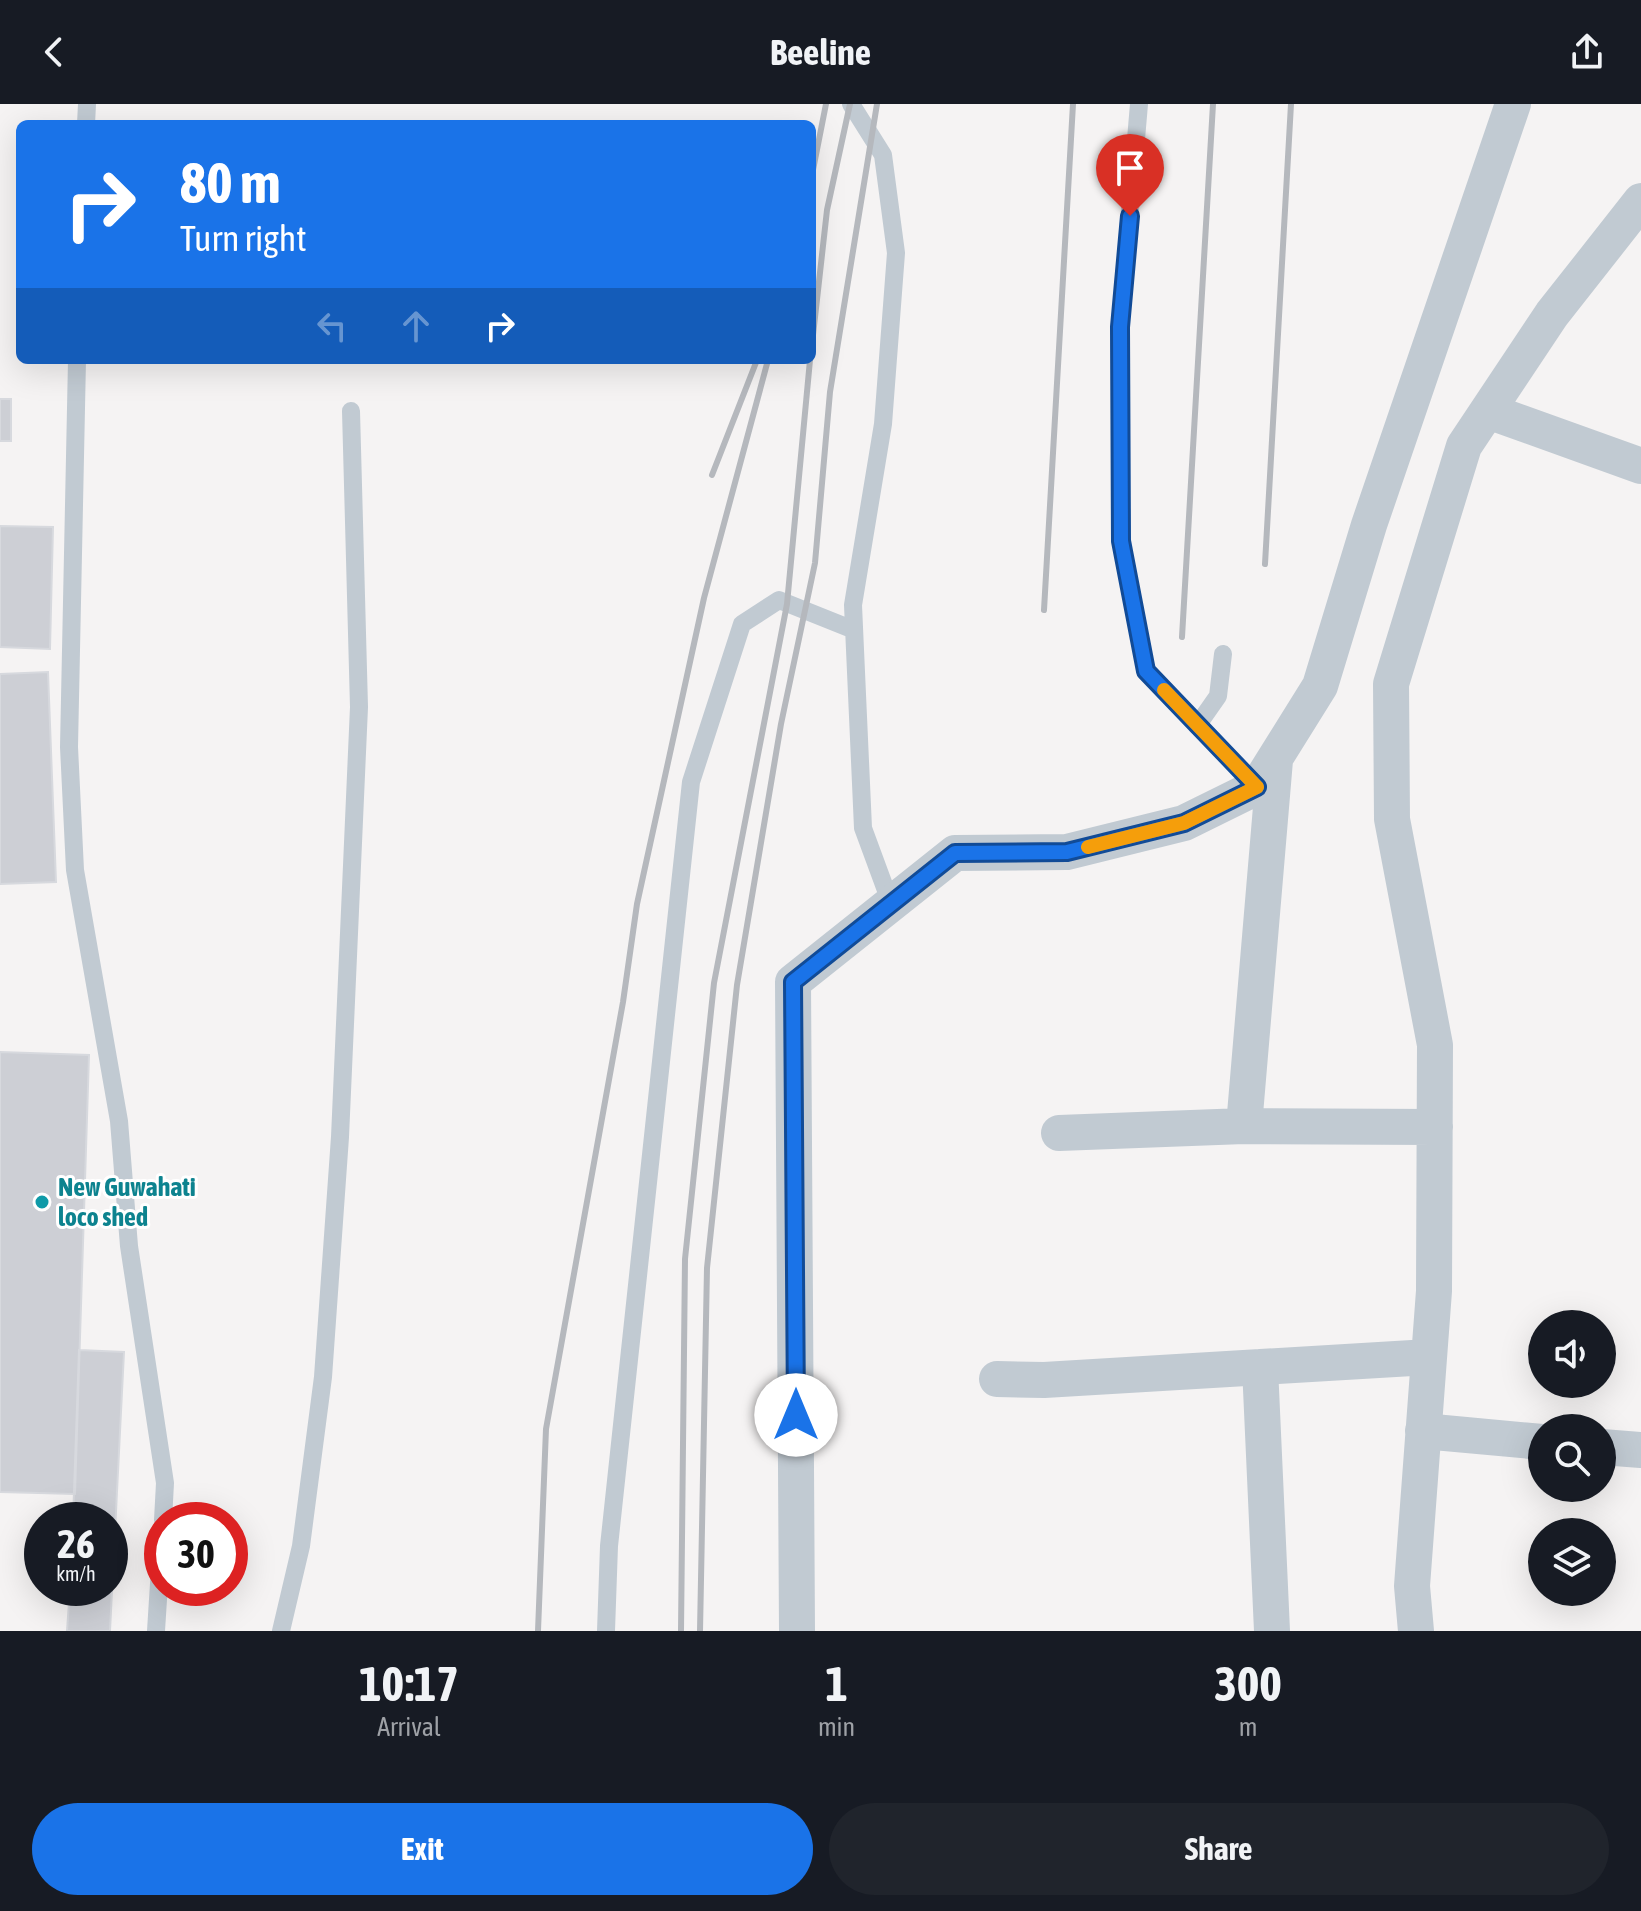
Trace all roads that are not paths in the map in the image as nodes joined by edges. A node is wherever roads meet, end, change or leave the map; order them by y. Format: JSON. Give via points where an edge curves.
{"nodes":[{"id":1,"x":851,"y":104,"type":"edge"},
{"id":2,"x":1139,"y":104,"type":"edge"},
{"id":3,"x":1513,"y":104,"type":"edge"},
{"id":4,"x":1641,"y":201,"type":"edge"},
{"id":5,"x":77,"y":364,"type":"edge"},
{"id":6,"x":351,"y":411,"type":"dead end"},
{"id":7,"x":1488,"y":411,"type":"junction"},
{"id":8,"x":1641,"y":466,"type":"edge"},
{"id":9,"x":854,"y":630,"type":"junction"},
{"id":10,"x":1223,"y":654,"type":"dead end"},
{"id":11,"x":1197,"y":726,"type":"junction"},
{"id":12,"x":1266,"y":773,"type":"junction"},
{"id":13,"x":891,"y":904,"type":"junction"},
{"id":14,"x":1244,"y":1126,"type":"junction"},
{"id":15,"x":1435,"y":1127,"type":"junction"},
{"id":16,"x":1059,"y":1133,"type":"dead end"},
{"id":17,"x":1429,"y":1357,"type":"junction"},
{"id":18,"x":1260,"y":1367,"type":"junction"},
{"id":19,"x":997,"y":1379,"type":"dead end"},
{"id":20,"x":1423,"y":1431,"type":"junction"},
{"id":21,"x":1528,"y":1441,"type":"edge"},
{"id":22,"x":1616,"y":1448,"type":"edge"},
{"id":23,"x":1641,"y":1450,"type":"edge"},
{"id":24,"x":164,"y":1502,"type":"edge"},
{"id":25,"x":158,"y":1606,"type":"edge"},
{"id":26,"x":156,"y":1631,"type":"edge"},
{"id":27,"x":281,"y":1631,"type":"edge"},
{"id":28,"x":606,"y":1631,"type":"edge"},
{"id":29,"x":797,"y":1631,"type":"edge"},
{"id":30,"x":1272,"y":1631,"type":"edge"},
{"id":31,"x":1416,"y":1631,"type":"edge"}],
"edges":[{"from":1,"to":9,"type":"lane","via":[[883,155],[896,253],[883,424],[853,605]]},
{"from":2,"to":11,"type":"lane","via":[[1120,327],[1121,541],[1146,671]]},
{"from":3,"to":12,"type":"street","via":[[1369,525],[1320,686]]},
{"from":4,"to":7,"type":"street","via":[[1552,314]]},
{"from":5,"to":24,"type":"lane","via":[[69,747],[75,870],[119,1121],[129,1246]]},
{"from":6,"to":27,"type":"lane","via":[[359,707],[340,1137],[323,1377],[301,1546]]},
{"from":7,"to":8,"type":"street"},
{"from":7,"to":15,"type":"street","via":[[1464,446],[1391,684],[1392,819],[1435,1045]]},
{"from":9,"to":13,"type":"lane","via":[[863,828]]},
{"from":9,"to":28,"type":"lane","via":[[779,600],[742,624],[691,782],[609,1546]]},
{"from":10,"to":11,"type":"lane","via":[[1218,696]]},
{"from":11,"to":12,"type":"lane"},
{"from":12,"to":13,"type":"street","via":[[1184,823],[1067,852],[955,853]]},
{"from":12,"to":14,"type":"street"},
{"from":13,"to":29,"type":"street","via":[[793,982]]},
{"from":14,"to":15,"type":"street"},
{"from":14,"to":16,"type":"street"},
{"from":15,"to":17,"type":"street"},
{"from":17,"to":18,"type":"street"},
{"from":17,"to":20,"type":"street"},
{"from":18,"to":19,"type":"street"},
{"from":18,"to":30,"type":"street"},
{"from":20,"to":21,"type":"street"},
{"from":20,"to":31,"type":"street","via":[[1412,1586]]},
{"from":22,"to":23,"type":"street"},
{"from":25,"to":26,"type":"lane"}]}
